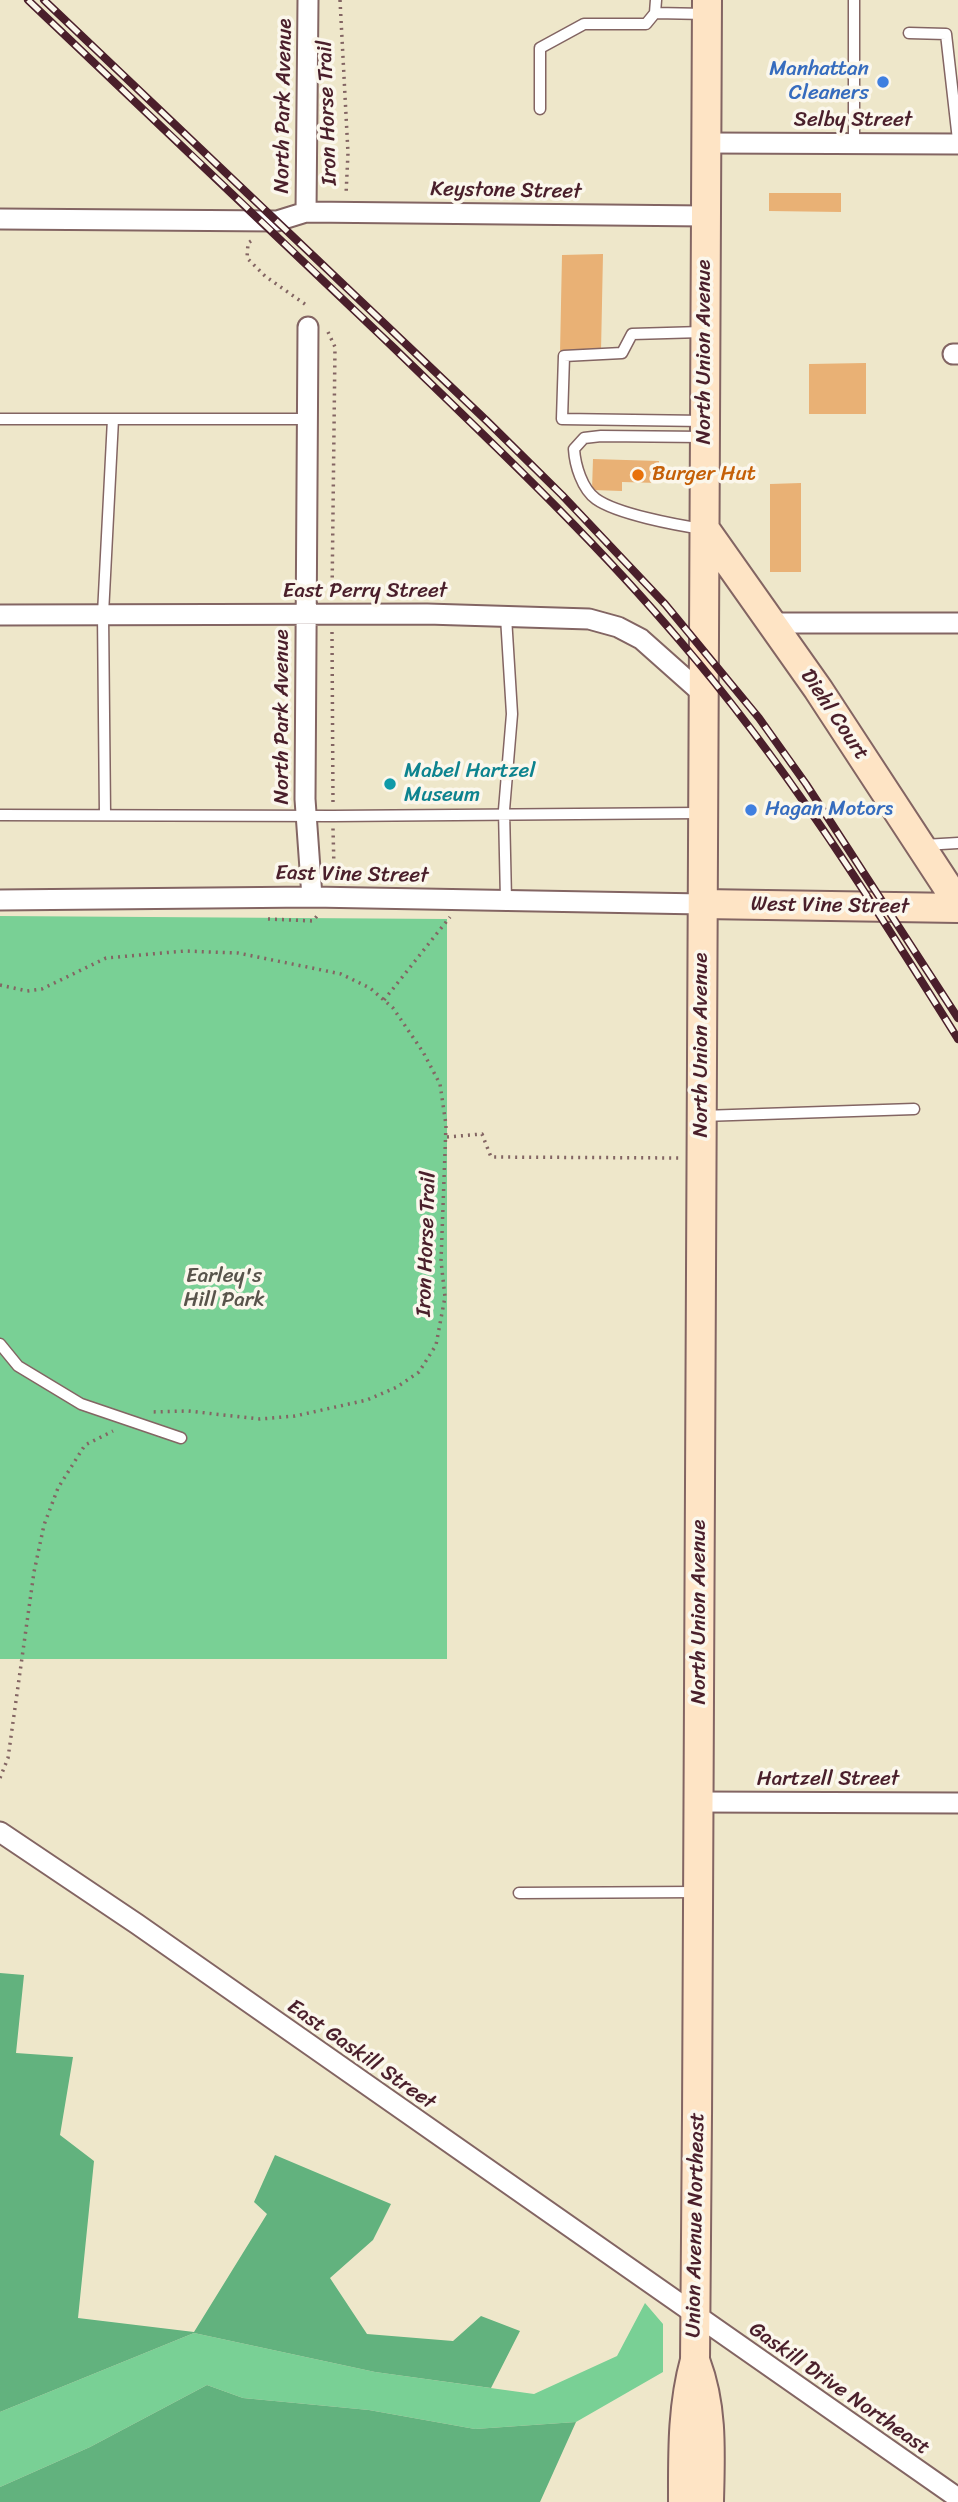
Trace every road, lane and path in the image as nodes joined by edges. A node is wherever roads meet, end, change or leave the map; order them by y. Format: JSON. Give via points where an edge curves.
{"nodes":[{"id":1,"x":308,"y":0,"type":"edge"},
{"id":2,"x":340,"y":0,"type":"edge"},
{"id":3,"x":656,"y":0,"type":"edge"},
{"id":4,"x":854,"y":0,"type":"edge"},
{"id":5,"x":707,"y":7,"type":"edge"},
{"id":6,"x":656,"y":13,"type":"junction"},
{"id":7,"x":909,"y":33,"type":"dead end"},
{"id":8,"x":540,"y":109,"type":"dead end"},
{"id":9,"x":958,"y":142,"type":"edge"},
{"id":10,"x":706,"y":143,"type":"junction"},
{"id":11,"x":854,"y":144,"type":"junction"},
{"id":12,"x":306,"y":212,"type":"junction"},
{"id":13,"x":346,"y":212,"type":"junction"},
{"id":14,"x":706,"y":216,"type":"junction"},
{"id":15,"x":0,"y":219,"type":"edge"},
{"id":16,"x":308,"y":327,"type":"dead end"},
{"id":17,"x":705,"y":332,"type":"junction"},
{"id":18,"x":0,"y":419,"type":"edge"},
{"id":19,"x":113,"y":419,"type":"junction"},
{"id":20,"x":307,"y":419,"type":"junction"},
{"id":21,"x":705,"y":429,"type":"junction"},
{"id":22,"x":705,"y":529,"type":"junction"},
{"id":23,"x":103,"y":614,"type":"junction"},
{"id":24,"x":306,"y":614,"type":"junction"},
{"id":25,"x":0,"y":615,"type":"edge"},
{"id":26,"x":506,"y":617,"type":"junction"},
{"id":27,"x":958,"y":623,"type":"edge"},
{"id":28,"x":771,"y":624,"type":"junction"},
{"id":29,"x":704,"y":695,"type":"junction"},
{"id":30,"x":703,"y":813,"type":"junction"},
{"id":31,"x":0,"y":814,"type":"edge"},
{"id":32,"x":504,"y":814,"type":"junction"},
{"id":33,"x":105,"y":815,"type":"junction"},
{"id":34,"x":306,"y":816,"type":"junction"},
{"id":35,"x":958,"y":843,"type":"edge"},
{"id":36,"x":920,"y":845,"type":"junction"},
{"id":37,"x":312,"y":897,"type":"junction"},
{"id":38,"x":465,"y":899,"type":"junction"},
{"id":39,"x":0,"y":900,"type":"edge"},
{"id":40,"x":506,"y":900,"type":"junction"},
{"id":41,"x":703,"y":904,"type":"junction"},
{"id":42,"x":958,"y":905,"type":"edge"},
{"id":43,"x":0,"y":985,"type":"edge"},
{"id":44,"x":384,"y":1000,"type":"junction"},
{"id":45,"x":914,"y":1109,"type":"dead end"},
{"id":46,"x":702,"y":1116,"type":"junction"},
{"id":47,"x":446,"y":1137,"type":"junction"},
{"id":48,"x":702,"y":1158,"type":"junction"},
{"id":49,"x":0,"y":1344,"type":"edge"},
{"id":50,"x":129,"y":1420,"type":"junction"},
{"id":51,"x":181,"y":1438,"type":"dead end"},
{"id":52,"x":0,"y":1778,"type":"edge"},
{"id":53,"x":699,"y":1802,"type":"junction"},
{"id":54,"x":958,"y":1803,"type":"edge"},
{"id":55,"x":0,"y":1832,"type":"edge"},
{"id":56,"x":698,"y":1892,"type":"junction"},
{"id":57,"x":519,"y":1893,"type":"dead end"},
{"id":58,"x":697,"y":2091,"type":"joint"},
{"id":59,"x":695,"y":2316,"type":"junction"},
{"id":60,"x":695,"y":2360,"type":"junction"},
{"id":61,"x":958,"y":2498,"type":"edge"},
{"id":62,"x":682,"y":2502,"type":"edge"},
{"id":63,"x":709,"y":2502,"type":"edge"}],
"edges":[{"from":1,"to":12,"type":"street","name":"North Park Avenue"},
{"from":2,"to":13,"type":"path","name":"Iron Horse Trail","via":[[348,153]]},
{"from":3,"to":6,"type":"lane"},
{"from":4,"to":11,"type":"lane"},
{"from":5,"to":6,"type":"lane"},
{"from":5,"to":10,"type":"main road","name":"North Union Avenue"},
{"from":6,"to":8,"type":"lane","via":[[646,24],[584,24],[540,48]]},
{"from":7,"to":9,"type":"lane","via":[[946,34]]},
{"from":9,"to":11,"type":"street","name":"Selby Street"},
{"from":10,"to":11,"type":"street","name":"Selby Street"},
{"from":10,"to":14,"type":"main road","name":"North Union Avenue"},
{"from":12,"to":13,"type":"street","name":"Keystone Street"},
{"from":12,"to":15,"type":"street","name":"Keystone Street","via":[[277,221]]},
{"from":13,"to":14,"type":"street","name":"Keystone Street"},
{"from":14,"to":17,"type":"main road","name":"North Union Avenue"},
{"from":16,"to":20,"type":"street","name":"North Park Avenue"},
{"from":17,"to":21,"type":"main road","name":"North Union Avenue"},
{"from":17,"to":21,"type":"lane","via":[[632,334],[622,353],[564,356],[562,419]]},
{"from":18,"to":19,"type":"lane"},
{"from":19,"to":20,"type":"lane"},
{"from":19,"to":23,"type":"lane"},
{"from":20,"to":24,"type":"street","name":"North Park Avenue"},
{"from":21,"to":22,"type":"main road","name":"North Union Avenue"},
{"from":21,"to":22,"type":"lane","via":[[601,436],[579,441],[574,449],[585,486],[594,498],[616,508]]},
{"from":22,"to":28,"type":"main road","name":"Diehl Court"},
{"from":22,"to":29,"type":"main road","name":"North Union Avenue"},
{"from":23,"to":24,"type":"street","name":"East Perry Street"},
{"from":23,"to":25,"type":"street","name":"East Perry Street"},
{"from":23,"to":33,"type":"lane"},
{"from":24,"to":26,"type":"street","name":"East Perry Street"},
{"from":24,"to":34,"type":"street","name":"North Park Avenue"},
{"from":26,"to":29,"type":"street","name":"East Perry Street","via":[[589,619],[618,627],[658,652]]},
{"from":26,"to":32,"type":"lane","via":[[512,714]]},
{"from":27,"to":28,"type":"street"},
{"from":28,"to":36,"type":"main road","name":"Diehl Court"},
{"from":29,"to":30,"type":"main road","name":"North Union Avenue"},
{"from":30,"to":32,"type":"lane"},
{"from":30,"to":41,"type":"main road","name":"North Union Avenue"},
{"from":31,"to":33,"type":"lane"},
{"from":32,"to":34,"type":"lane"},
{"from":32,"to":40,"type":"lane"},
{"from":33,"to":34,"type":"lane"},
{"from":34,"to":37,"type":"street","name":"North Park Avenue"},
{"from":35,"to":36,"type":"lane"},
{"from":36,"to":42,"type":"main road","name":"Diehl Court"},
{"from":37,"to":38,"type":"street","name":"East Vine Street"},
{"from":37,"to":39,"type":"street","name":"East Vine Street"},
{"from":38,"to":40,"type":"street","name":"East Vine Street"},
{"from":38,"to":44,"type":"path"},
{"from":40,"to":41,"type":"street","name":"East Vine Street"},
{"from":41,"to":42,"type":"main road","name":"West Vine Street"},
{"from":41,"to":46,"type":"main road","name":"North Union Avenue"},
{"from":43,"to":44,"type":"path","name":"Iron Horse Trail","via":[[42,989],[106,958],[198,951],[238,953],[341,974]]},
{"from":44,"to":47,"type":"path","name":"Iron Horse Trail","via":[[423,1052],[440,1084]]},
{"from":45,"to":46,"type":"lane"},
{"from":46,"to":48,"type":"main road","name":"North Union Avenue"},
{"from":47,"to":48,"type":"path","via":[[482,1134],[491,1157]]},
{"from":47,"to":50,"type":"path","name":"Iron Horse Trail","via":[[441,1261],[445,1297],[436,1345],[419,1372],[367,1400],[295,1416],[260,1419],[188,1411],[152,1412]]},
{"from":48,"to":53,"type":"main road","name":"North Union Avenue"},
{"from":49,"to":50,"type":"lane","via":[[18,1366],[82,1404]]},
{"from":50,"to":51,"type":"lane"},
{"from":50,"to":52,"type":"path","name":"Iron Horse Trail","via":[[85,1445],[58,1488],[44,1525],[8,1758]]},
{"from":53,"to":54,"type":"street","name":"Hartzell Street"},
{"from":53,"to":56,"type":"main road","name":"North Union Avenue"},
{"from":55,"to":59,"type":"street","name":"East Gaskill Street"},
{"from":56,"to":57,"type":"lane"},
{"from":56,"to":58,"type":"main road","name":"North Union Avenue"},
{"from":58,"to":59,"type":"main road","name":"Union Avenue Northeast"},
{"from":59,"to":60,"type":"main road","name":"Union Avenue Northeast"},
{"from":59,"to":61,"type":"street","name":"Gaskill Drive Northeast"},
{"from":60,"to":62,"type":"main road","name":"Union Avenue Northeast","via":[[684,2418]]},
{"from":60,"to":63,"type":"main road","name":"Union Avenue Northeast","via":[[710,2427]]}]}
